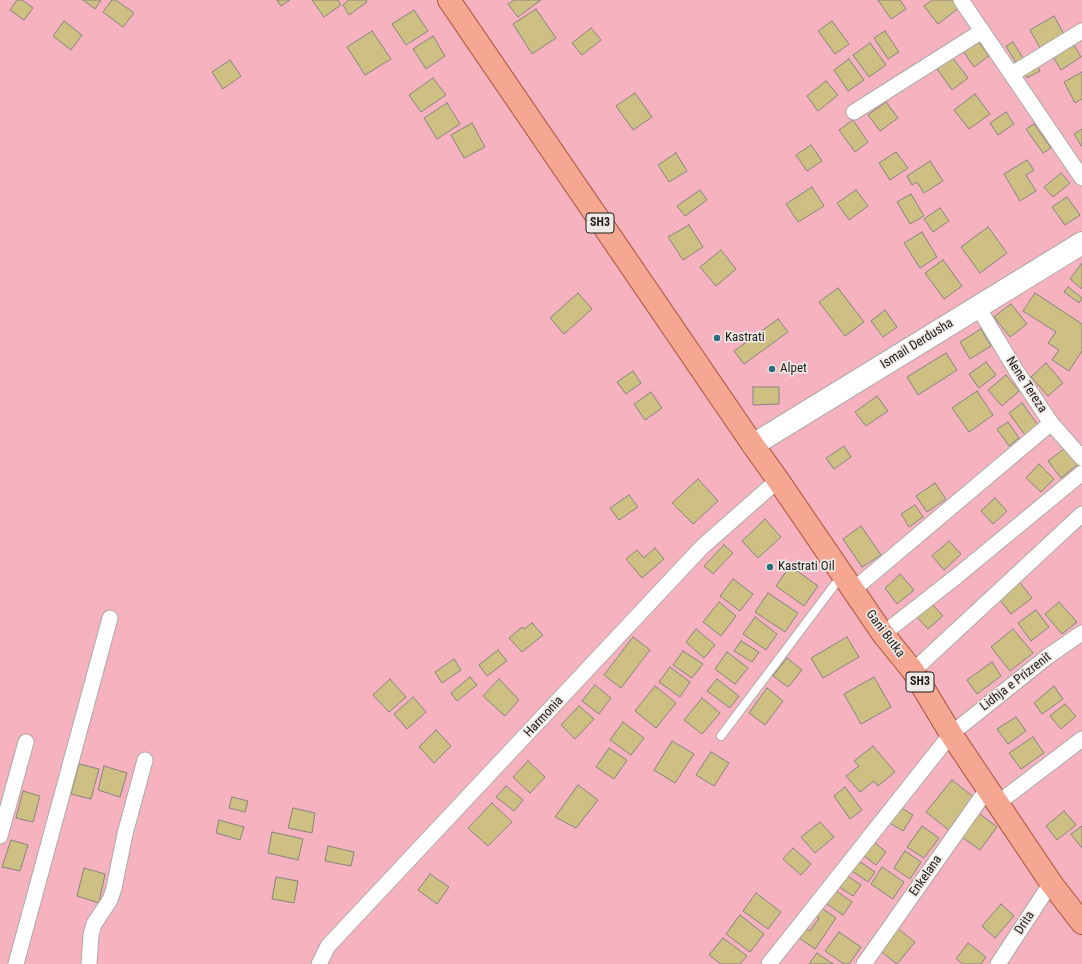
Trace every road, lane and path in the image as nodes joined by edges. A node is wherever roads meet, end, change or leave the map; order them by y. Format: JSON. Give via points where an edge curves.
{"nodes":[{"id":1,"x":449,"y":0,"type":"edge"},
{"id":2,"x":961,"y":0,"type":"edge"},
{"id":3,"x":982,"y":31,"type":"junction"},
{"id":4,"x":1082,"y":31,"type":"edge"},
{"id":5,"x":1012,"y":74,"type":"junction"},
{"id":6,"x":854,"y":112,"type":"dead end"},
{"id":7,"x":1082,"y":178,"type":"edge"},
{"id":8,"x":1082,"y":243,"type":"edge"},
{"id":9,"x":978,"y":307,"type":"junction"},
{"id":10,"x":1051,"y":423,"type":"junction"},
{"id":11,"x":753,"y":445,"type":"junction"},
{"id":12,"x":1082,"y":458,"type":"edge"},
{"id":13,"x":1082,"y":473,"type":"edge"},
{"id":14,"x":778,"y":480,"type":"junction"},
{"id":15,"x":1082,"y":514,"type":"edge"},
{"id":16,"x":848,"y":582,"type":"junction"},
{"id":17,"x":110,"y":618,"type":"dead end"},
{"id":18,"x":1082,"y":633,"type":"edge"},
{"id":19,"x":883,"y":634,"type":"junction"},
{"id":20,"x":913,"y":671,"type":"junction"},
{"id":21,"x":951,"y":734,"type":"junction"},
{"id":22,"x":721,"y":736,"type":"dead end"},
{"id":23,"x":1082,"y":739,"type":"edge"},
{"id":24,"x":26,"y":742,"type":"dead end"},
{"id":25,"x":145,"y":760,"type":"dead end"},
{"id":26,"x":993,"y":795,"type":"junction"},
{"id":27,"x":0,"y":836,"type":"edge"},
{"id":28,"x":1051,"y":883,"type":"junction"},
{"id":29,"x":1082,"y":923,"type":"edge"},
{"id":30,"x":16,"y":964,"type":"edge"},
{"id":31,"x":89,"y":964,"type":"edge"},
{"id":32,"x":319,"y":964,"type":"edge"},
{"id":33,"x":769,"y":964,"type":"edge"},
{"id":34,"x":864,"y":964,"type":"edge"},
{"id":35,"x":998,"y":964,"type":"edge"}],
"edges":[{"from":1,"to":11,"type":"main road","number":"SH3"},
{"from":2,"to":3,"type":"street"},
{"from":3,"to":5,"type":"street"},
{"from":3,"to":6,"type":"street"},
{"from":4,"to":5,"type":"street"},
{"from":5,"to":7,"type":"street"},
{"from":8,"to":9,"type":"main road","name":"Ismail Derdusha"},
{"from":9,"to":10,"type":"street","name":"Nene Tereza"},
{"from":9,"to":11,"type":"main road","name":"Ismail Derdusha"},
{"from":10,"to":12,"type":"street","name":"Nene Tereza"},
{"from":10,"to":16,"type":"street"},
{"from":11,"to":14,"type":"main road","name":"Gani Butka","number":"SH3"},
{"from":13,"to":19,"type":"street"},
{"from":14,"to":16,"type":"main road","name":"Gani Butka","number":"SH3"},
{"from":14,"to":32,"type":"street","name":"Harmonia","via":[[702,547],[328,946]]},
{"from":15,"to":20,"type":"street"},
{"from":16,"to":19,"type":"main road","name":"Gani Butka","number":"SH3"},
{"from":16,"to":22,"type":"lane"},
{"from":17,"to":30,"type":"street"},
{"from":18,"to":21,"type":"street","name":"Lidhja e Prizrenit","via":[[1047,657]]},
{"from":19,"to":20,"type":"main road","name":"Gani Butka","number":"SH3"},
{"from":20,"to":21,"type":"main road","name":"Gani Butka","number":"SH3"},
{"from":21,"to":26,"type":"main road","name":"Gani Butka","number":"SH3"},
{"from":21,"to":33,"type":"street","name":"Lidhja e Prizrenit"},
{"from":23,"to":26,"type":"street","name":"Enkelana"},
{"from":24,"to":27,"type":"street"},
{"from":25,"to":31,"type":"street","via":[[125,834],[114,888],[110,900],[94,924]]},
{"from":26,"to":28,"type":"main road","name":"Gani Butka","number":"SH3"},
{"from":26,"to":34,"type":"street","name":"Enkelana"},
{"from":28,"to":29,"type":"main road","name":"Gani Butka","number":"SH3"},
{"from":28,"to":35,"type":"street","name":"Drita"}]}
